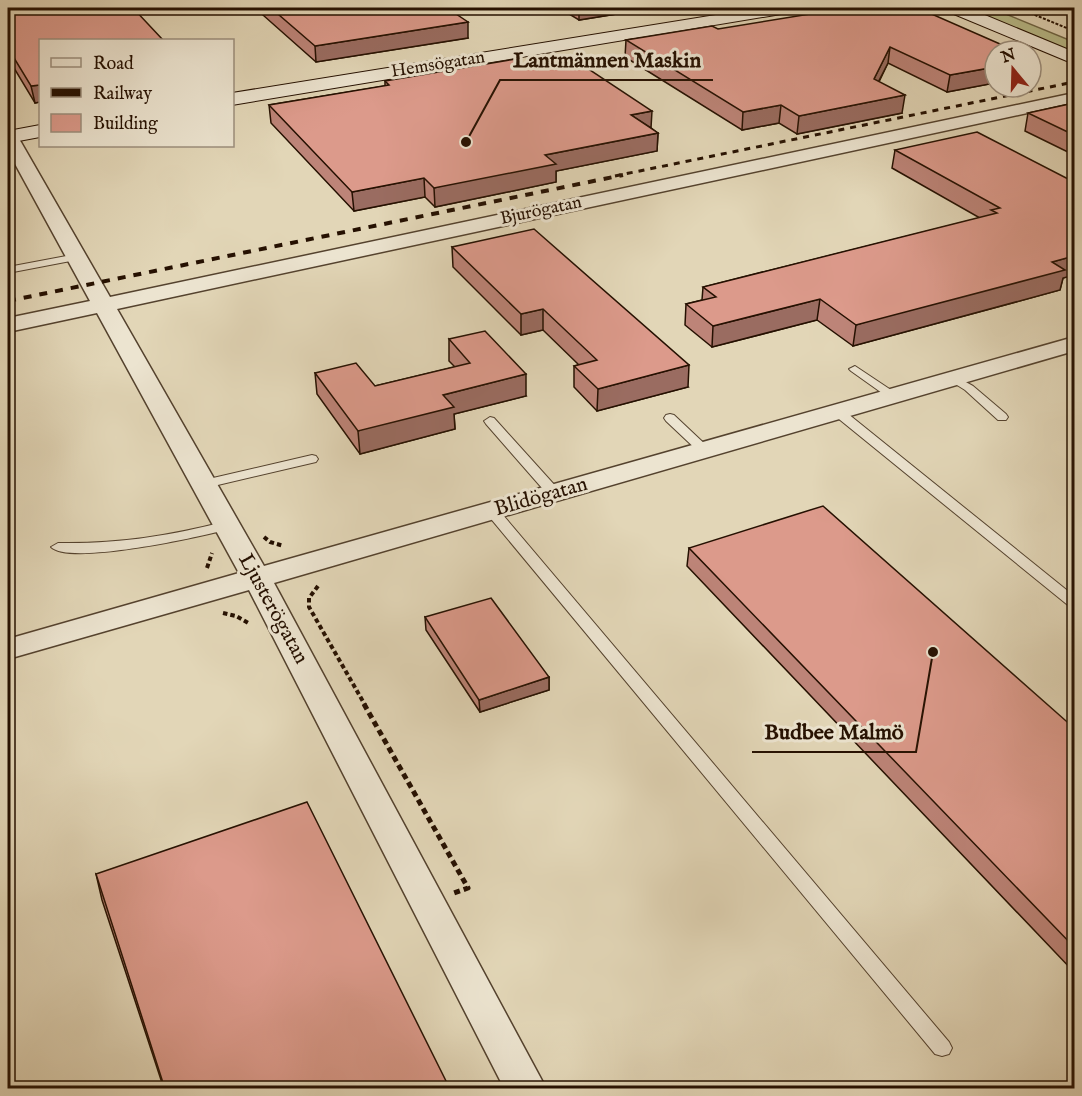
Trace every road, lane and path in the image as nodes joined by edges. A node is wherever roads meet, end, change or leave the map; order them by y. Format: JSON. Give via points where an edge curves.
{"nodes":[{"id":1,"x":786,"y":8,"type":"edge"},
{"id":2,"x":955,"y":8,"type":"edge"},
{"id":3,"x":1018,"y":8,"type":"edge"},
{"id":4,"x":1074,"y":31,"type":"edge"},
{"id":5,"x":1074,"y":58,"type":"edge"},
{"id":6,"x":1074,"y":98,"type":"edge"},
{"id":7,"x":234,"y":99,"type":"edge"},
{"id":8,"x":39,"y":131,"type":"edge"},
{"id":9,"x":8,"y":137,"type":"edge"},
{"id":10,"x":77,"y":257,"type":"junction"},
{"id":11,"x":8,"y":272,"type":"edge"},
{"id":12,"x":103,"y":305,"type":"junction"},
{"id":13,"x":8,"y":325,"type":"edge"},
{"id":14,"x":1074,"y":344,"type":"edge"},
{"id":15,"x":855,"y":369,"type":"dead end"},
{"id":16,"x":953,"y":378,"type":"junction"},
{"id":17,"x":892,"y":396,"type":"junction"},
{"id":18,"x":838,"y":412,"type":"junction"},
{"id":19,"x":1002,"y":417,"type":"dead end"},
{"id":20,"x":670,"y":418,"type":"dead end"},
{"id":21,"x":490,"y":421,"type":"dead end"},
{"id":22,"x":704,"y":450,"type":"junction"},
{"id":23,"x":312,"y":459,"type":"dead end"},
{"id":24,"x":205,"y":484,"type":"junction"},
{"id":25,"x":554,"y":493,"type":"junction"},
{"id":26,"x":492,"y":512,"type":"junction"},
{"id":27,"x":215,"y":529,"type":"junction"},
{"id":28,"x":262,"y":535,"type":"dead end"},
{"id":29,"x":58,"y":547,"type":"dead end"},
{"id":30,"x":290,"y":547,"type":"dead end"},
{"id":31,"x":200,"y":575,"type":"dead end"},
{"id":32,"x":256,"y":578,"type":"junction"},
{"id":33,"x":322,"y":583,"type":"dead end"},
{"id":34,"x":1074,"y":603,"type":"edge"},
{"id":35,"x":219,"y":612,"type":"dead end"},
{"id":36,"x":251,"y":624,"type":"dead end"},
{"id":37,"x":8,"y":650,"type":"edge"},
{"id":38,"x":429,"y":903,"type":"junction"},
{"id":39,"x":942,"y":1048,"type":"dead end"},
{"id":40,"x":525,"y":1089,"type":"edge"}],
"edges":[{"from":1,"to":7,"type":"street","name":"Hemsögatan"},
{"from":2,"to":5,"type":"street"},
{"from":3,"to":4,"type":"path"},
{"from":6,"to":12,"type":"street","name":"Bjurögatan"},
{"from":8,"to":9,"type":"street"},
{"from":9,"to":10,"type":"street","name":"Ljusterögatan"},
{"from":10,"to":11,"type":"lane"},
{"from":10,"to":12,"type":"street","name":"Ljusterögatan"},
{"from":12,"to":13,"type":"street","name":"Bjurögatan"},
{"from":12,"to":24,"type":"street","name":"Ljusterögatan"},
{"from":14,"to":16,"type":"street","name":"Blidögatan"},
{"from":15,"to":17,"type":"lane"},
{"from":16,"to":17,"type":"street","name":"Blidögatan"},
{"from":16,"to":19,"type":"lane"},
{"from":17,"to":18,"type":"street","name":"Blidögatan"},
{"from":18,"to":22,"type":"street","name":"Blidögatan"},
{"from":18,"to":34,"type":"lane"},
{"from":20,"to":22,"type":"lane"},
{"from":21,"to":25,"type":"lane"},
{"from":22,"to":25,"type":"street","name":"Blidögatan"},
{"from":23,"to":24,"type":"lane"},
{"from":24,"to":27,"type":"street","name":"Ljusterögatan"},
{"from":25,"to":26,"type":"street","name":"Blidögatan"},
{"from":26,"to":32,"type":"street","name":"Blidögatan"},
{"from":26,"to":39,"type":"lane"},
{"from":27,"to":29,"type":"lane","via":[[139,545]]},
{"from":27,"to":31,"type":"path","via":[[212,557]]},
{"from":27,"to":32,"type":"street","name":"Ljusterögatan"},
{"from":28,"to":30,"type":"path","via":[[270,542]]},
{"from":32,"to":37,"type":"street","name":"Blidögatan"},
{"from":32,"to":38,"type":"street","name":"Ljusterögatan"},
{"from":33,"to":38,"type":"path","via":[[309,598],[309,607],[468,888]]},
{"from":35,"to":36,"type":"path"},
{"from":38,"to":40,"type":"street","name":"Ljusterögatan"}]}
